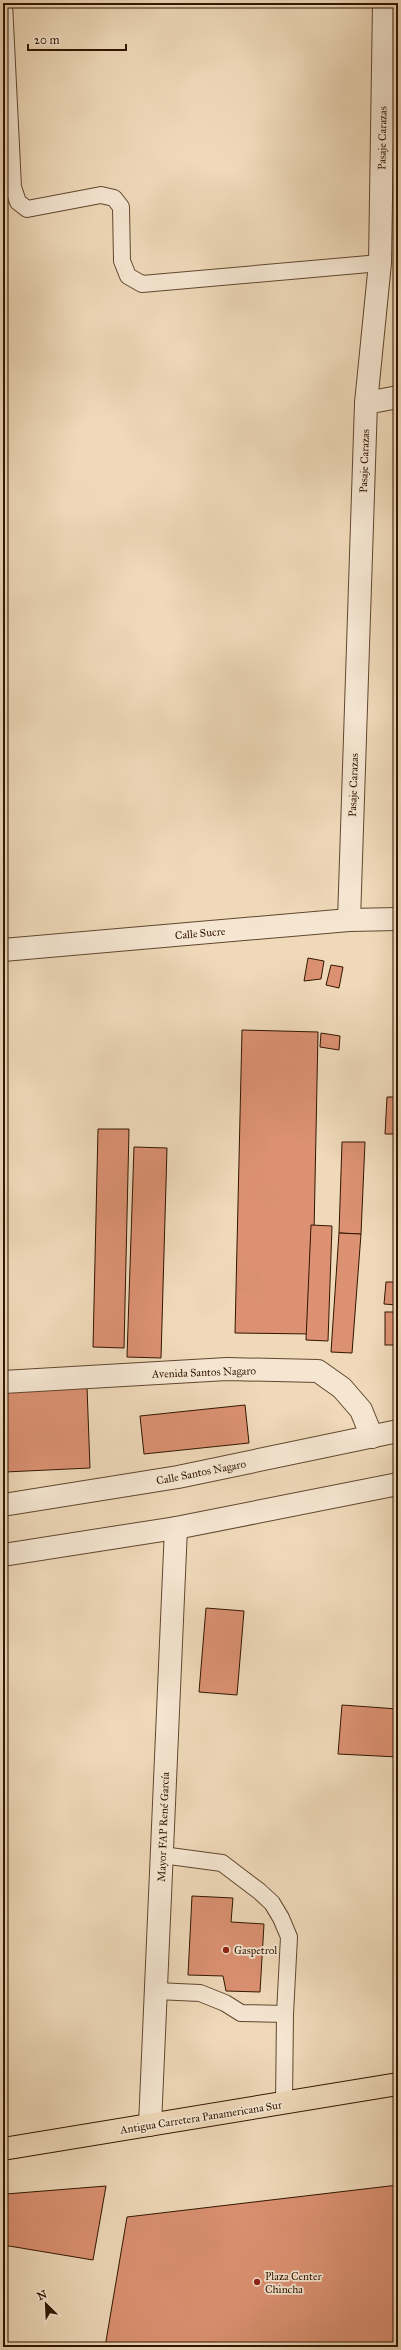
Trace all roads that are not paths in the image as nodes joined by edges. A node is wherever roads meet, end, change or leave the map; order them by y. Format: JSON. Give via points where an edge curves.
{"nodes":[{"id":1,"x":4,"y":3,"type":"edge"},
{"id":2,"x":384,"y":3,"type":"edge"},
{"id":3,"x":380,"y":263,"type":"junction"},
{"id":4,"x":398,"y":397,"type":"edge"},
{"id":5,"x":366,"y":403,"type":"junction"},
{"id":6,"x":398,"y":918,"type":"edge"},
{"id":7,"x":349,"y":920,"type":"junction"},
{"id":8,"x":3,"y":950,"type":"edge"},
{"id":9,"x":3,"y":1382,"type":"edge"},
{"id":10,"x":398,"y":1431,"type":"edge"},
{"id":11,"x":372,"y":1437,"type":"junction"},
{"id":12,"x":398,"y":1484,"type":"edge"},
{"id":13,"x":3,"y":1505,"type":"edge"},
{"id":14,"x":176,"y":1528,"type":"junction"},
{"id":15,"x":3,"y":1555,"type":"edge"},
{"id":16,"x":162,"y":1855,"type":"junction"},
{"id":17,"x":156,"y":1991,"type":"junction"},
{"id":18,"x":285,"y":2014,"type":"junction"},
{"id":19,"x":398,"y":2084,"type":"edge"},
{"id":20,"x":284,"y":2103,"type":"junction"},
{"id":21,"x":150,"y":2125,"type":"junction"},
{"id":22,"x":3,"y":2149,"type":"edge"}],
"edges":[{"from":1,"to":3,"type":"lane","via":[[13,188],[22,206],[27,209],[101,195],[114,198],[121,207],[122,261],[128,276],[142,284]]},
{"from":2,"to":3,"type":"street","name":"Pasaje Carazas"},
{"from":3,"to":5,"type":"street","name":"Pasaje Carazas"},
{"from":4,"to":5,"type":"street"},
{"from":5,"to":7,"type":"street","name":"Pasaje Carazas"},
{"from":6,"to":7,"type":"street","name":"Calle Sucre"},
{"from":7,"to":8,"type":"street","name":"Calle Sucre"},
{"from":9,"to":11,"type":"street","name":"Avenida Santos Nagaro","via":[[227,1369],[318,1371],[342,1388],[356,1404]]},
{"from":10,"to":11,"type":"street","name":"Calle Santos Nagaro"},
{"from":11,"to":13,"type":"street","name":"Calle Santos Nagaro","via":[[178,1477]]},
{"from":12,"to":14,"type":"street"},
{"from":14,"to":15,"type":"street"},
{"from":14,"to":16,"type":"street","name":"Mayor FAP René García"},
{"from":16,"to":17,"type":"street","name":"Mayor FAP René García"},
{"from":16,"to":18,"type":"lane","via":[[222,1863],[272,1903],[289,1937]]},
{"from":17,"to":18,"type":"lane","via":[[200,1994],[224,2003],[240,2013]]},
{"from":17,"to":21,"type":"street","name":"Mayor FAP René García"},
{"from":18,"to":20,"type":"lane"},
{"from":19,"to":20,"type":"highway","name":"Antigua Carretera Panamericana Sur"},
{"from":20,"to":21,"type":"highway","name":"Antigua Carretera Panamericana Sur"},
{"from":21,"to":22,"type":"highway","name":"Antigua Carretera Panamericana Sur"}]}
